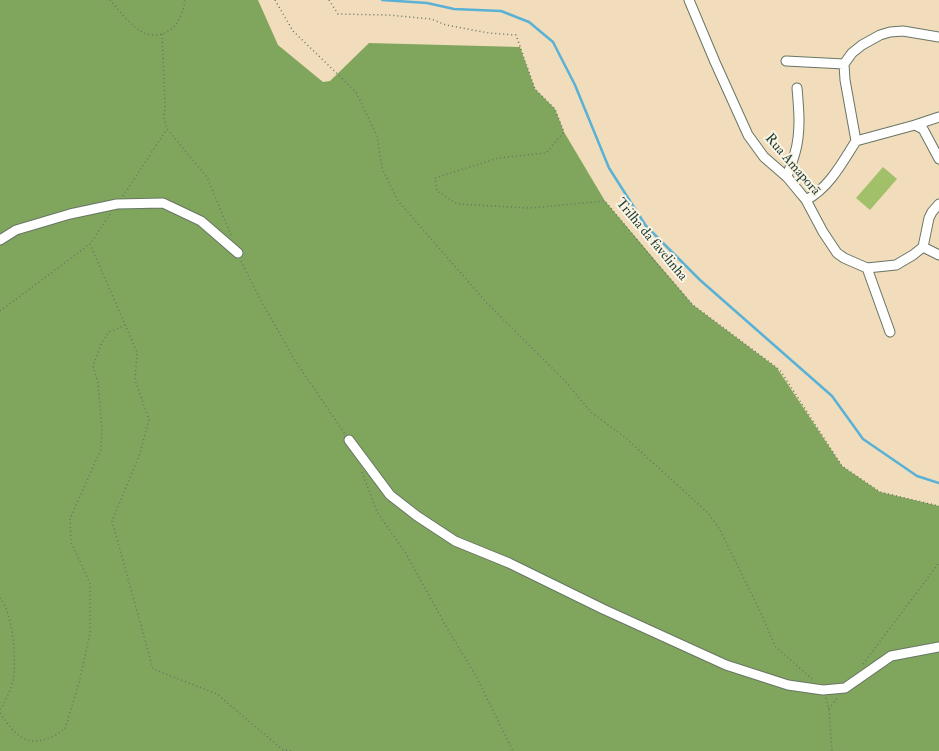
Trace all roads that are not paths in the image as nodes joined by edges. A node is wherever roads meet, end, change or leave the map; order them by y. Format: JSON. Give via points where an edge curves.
{"nodes":[{"id":1,"x":689,"y":0,"type":"edge"},
{"id":2,"x":939,"y":37,"type":"edge"},
{"id":3,"x":786,"y":61,"type":"dead end"},
{"id":4,"x":844,"y":64,"type":"junction"},
{"id":5,"x":796,"y":88,"type":"dead end"},
{"id":6,"x":939,"y":117,"type":"edge"},
{"id":7,"x":915,"y":125,"type":"junction"},
{"id":8,"x":856,"y":141,"type":"junction"},
{"id":9,"x":939,"y":159,"type":"edge"},
{"id":10,"x":787,"y":177,"type":"junction"},
{"id":11,"x":806,"y":200,"type":"junction"},
{"id":12,"x":939,"y":204,"type":"edge"},
{"id":13,"x":0,"y":240,"type":"edge"},
{"id":14,"x":923,"y":247,"type":"junction"},
{"id":15,"x":238,"y":253,"type":"dead end"},
{"id":16,"x":939,"y":255,"type":"edge"},
{"id":17,"x":867,"y":268,"type":"junction"},
{"id":18,"x":890,"y":332,"type":"dead end"},
{"id":19,"x":349,"y":440,"type":"dead end"},
{"id":20,"x":939,"y":647,"type":"edge"}],
"edges":[{"from":1,"to":10,"type":"street","name":"Rua Amaporã","via":[[748,135],[764,157]]},
{"from":2,"to":4,"type":"street","via":[[902,31],[890,32],[862,45]]},
{"from":3,"to":4,"type":"street"},
{"from":4,"to":8,"type":"street"},
{"from":5,"to":10,"type":"street","via":[[798,136]]},
{"from":6,"to":7,"type":"street"},
{"from":7,"to":8,"type":"street"},
{"from":7,"to":9,"type":"street","via":[[923,129]]},
{"from":8,"to":11,"type":"street","via":[[820,192]]},
{"from":10,"to":11,"type":"street","name":"Rua Amaporã"},
{"from":11,"to":17,"type":"street","name":"Rua Amaporã","via":[[837,253]]},
{"from":12,"to":14,"type":"street","via":[[932,212]]},
{"from":13,"to":15,"type":"street","via":[[16,230],[70,214],[117,204],[163,203],[201,221]]},
{"from":14,"to":16,"type":"street"},
{"from":14,"to":17,"type":"street","via":[[904,262]]},
{"from":17,"to":18,"type":"street"},
{"from":19,"to":20,"type":"street","via":[[390,495],[455,541],[509,563],[726,665],[788,685],[823,690],[845,688],[891,656]]}]}
